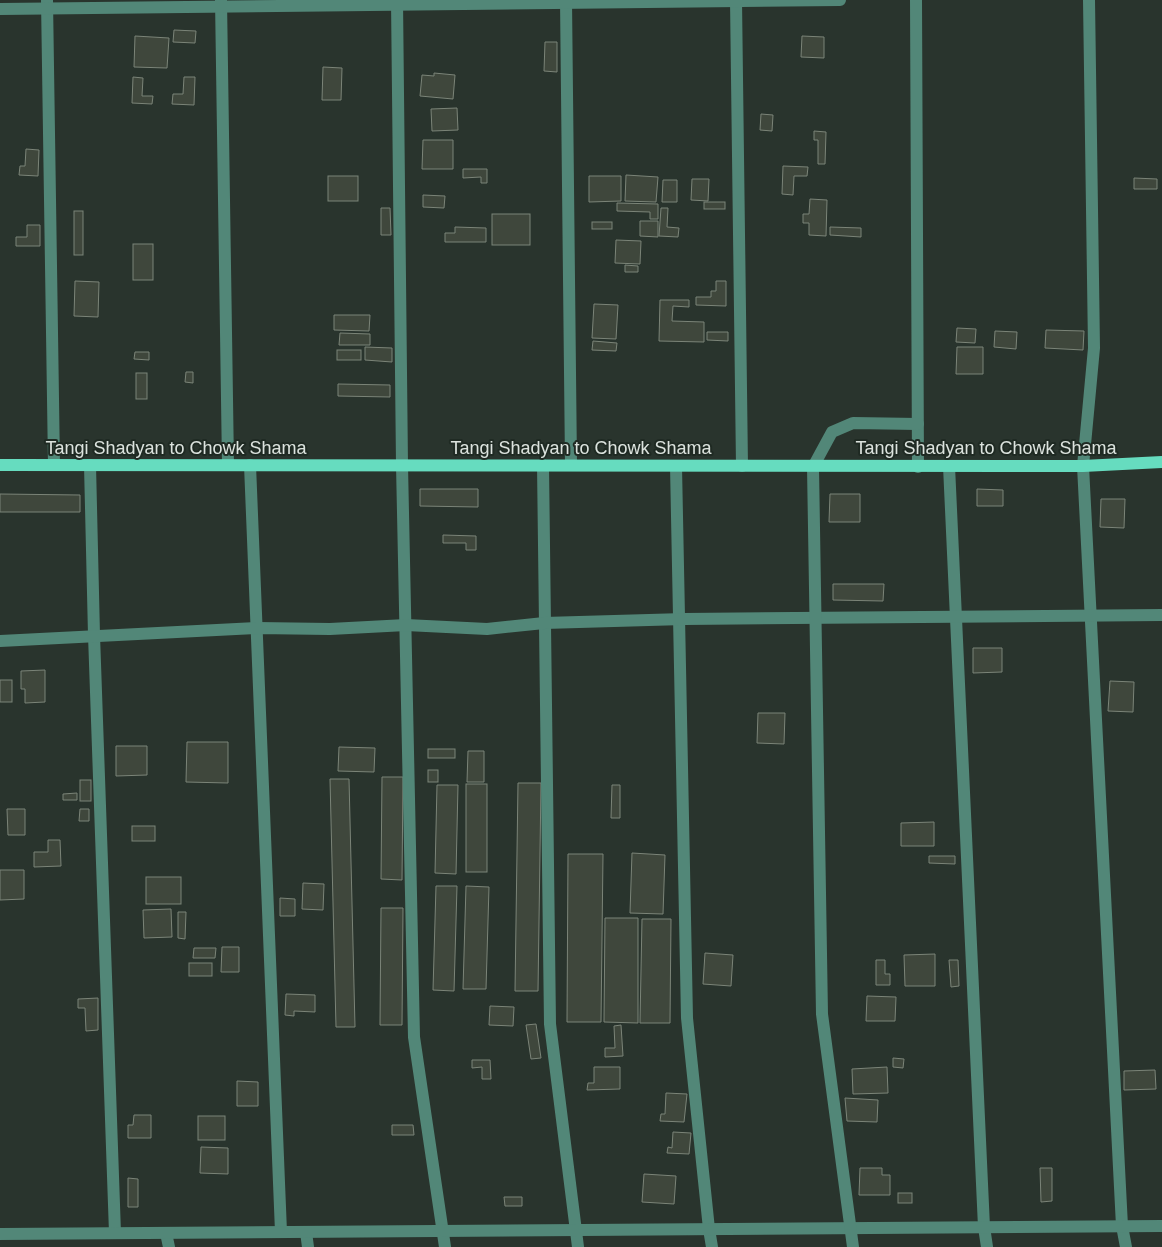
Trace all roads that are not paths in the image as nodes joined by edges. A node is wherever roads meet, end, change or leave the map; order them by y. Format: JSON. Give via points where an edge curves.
{"nodes":[{"id":1,"x":840,"y":0,"type":"edge"},
{"id":2,"x":916,"y":0,"type":"edge"},
{"id":3,"x":1089,"y":0,"type":"edge"},
{"id":4,"x":736,"y":1,"type":"edge"},
{"id":5,"x":397,"y":2,"type":"edge"},
{"id":6,"x":566,"y":2,"type":"edge"},
{"id":7,"x":221,"y":3,"type":"edge"},
{"id":8,"x":47,"y":4,"type":"edge"},
{"id":9,"x":0,"y":9,"type":"edge"},
{"id":10,"x":918,"y":424,"type":"junction"},
{"id":11,"x":1162,"y":462,"type":"edge"},
{"id":12,"x":0,"y":465,"type":"edge"},
{"id":13,"x":54,"y":465,"type":"junction"},
{"id":14,"x":90,"y":465,"type":"junction"},
{"id":15,"x":228,"y":465,"type":"junction"},
{"id":16,"x":250,"y":465,"type":"junction"},
{"id":17,"x":402,"y":465,"type":"junction"},
{"id":18,"x":542,"y":465,"type":"junction"},
{"id":19,"x":571,"y":465,"type":"junction"},
{"id":20,"x":676,"y":466,"type":"junction"},
{"id":21,"x":742,"y":466,"type":"junction"},
{"id":22,"x":813,"y":466,"type":"junction"},
{"id":23,"x":918,"y":466,"type":"junction"},
{"id":24,"x":949,"y":466,"type":"junction"},
{"id":25,"x":1083,"y":466,"type":"junction"},
{"id":26,"x":1162,"y":614,"type":"edge"},
{"id":27,"x":1091,"y":615,"type":"junction"},
{"id":28,"x":956,"y":617,"type":"junction"},
{"id":29,"x":815,"y":619,"type":"junction"},
{"id":30,"x":679,"y":620,"type":"junction"},
{"id":31,"x":544,"y":623,"type":"junction"},
{"id":32,"x":406,"y":625,"type":"junction"},
{"id":33,"x":257,"y":628,"type":"junction"},
{"id":34,"x":94,"y":635,"type":"junction"},
{"id":35,"x":0,"y":641,"type":"edge"},
{"id":36,"x":1122,"y":1226,"type":"junction"},
{"id":37,"x":1162,"y":1226,"type":"edge"},
{"id":38,"x":984,"y":1227,"type":"junction"},
{"id":39,"x":850,"y":1228,"type":"junction"},
{"id":40,"x":709,"y":1229,"type":"junction"},
{"id":41,"x":575,"y":1230,"type":"junction"},
{"id":42,"x":442,"y":1231,"type":"junction"},
{"id":43,"x":280,"y":1232,"type":"junction"},
{"id":44,"x":306,"y":1232,"type":"junction"},
{"id":45,"x":115,"y":1233,"type":"junction"},
{"id":46,"x":166,"y":1233,"type":"junction"},
{"id":47,"x":0,"y":1234,"type":"edge"},
{"id":48,"x":36,"y":1234,"type":"junction"},
{"id":49,"x":39,"y":1247,"type":"edge"},
{"id":50,"x":169,"y":1247,"type":"edge"},
{"id":51,"x":308,"y":1247,"type":"edge"},
{"id":52,"x":445,"y":1247,"type":"edge"},
{"id":53,"x":578,"y":1247,"type":"edge"},
{"id":54,"x":712,"y":1247,"type":"edge"},
{"id":55,"x":853,"y":1247,"type":"edge"},
{"id":56,"x":987,"y":1247,"type":"edge"},
{"id":57,"x":1126,"y":1247,"type":"edge"}],
"edges":[{"from":1,"to":4,"type":"street"},
{"from":2,"to":10,"type":"street"},
{"from":3,"to":25,"type":"street","via":[[1094,348]]},
{"from":4,"to":6,"type":"street"},
{"from":4,"to":21,"type":"street"},
{"from":5,"to":6,"type":"street"},
{"from":5,"to":7,"type":"street"},
{"from":5,"to":17,"type":"street"},
{"from":6,"to":19,"type":"street"},
{"from":7,"to":8,"type":"street"},
{"from":7,"to":15,"type":"street"},
{"from":8,"to":9,"type":"street"},
{"from":8,"to":13,"type":"street"},
{"from":10,"to":22,"type":"street","via":[[853,423],[832,432]]},
{"from":10,"to":23,"type":"street"},
{"from":11,"to":25,"type":"main road","name":"Tangi Shadyan to Chowk Shama"},
{"from":12,"to":13,"type":"main road","name":"Tangi Shadyan to Chowk Shama"},
{"from":13,"to":14,"type":"main road","name":"Tangi Shadyan to Chowk Shama"},
{"from":14,"to":15,"type":"main road","name":"Tangi Shadyan to Chowk Shama"},
{"from":14,"to":34,"type":"street"},
{"from":15,"to":16,"type":"main road","name":"Tangi Shadyan to Chowk Shama"},
{"from":16,"to":17,"type":"main road","name":"Tangi Shadyan to Chowk Shama"},
{"from":16,"to":33,"type":"street"},
{"from":17,"to":18,"type":"main road","name":"Tangi Shadyan to Chowk Shama"},
{"from":17,"to":32,"type":"street"},
{"from":18,"to":19,"type":"main road","name":"Tangi Shadyan to Chowk Shama"},
{"from":18,"to":31,"type":"street"},
{"from":19,"to":20,"type":"main road","name":"Tangi Shadyan to Chowk Shama"},
{"from":20,"to":21,"type":"main road","name":"Tangi Shadyan to Chowk Shama"},
{"from":20,"to":30,"type":"street"},
{"from":21,"to":22,"type":"main road","name":"Tangi Shadyan to Chowk Shama"},
{"from":22,"to":23,"type":"main road","name":"Tangi Shadyan to Chowk Shama"},
{"from":22,"to":29,"type":"street"},
{"from":23,"to":24,"type":"main road","name":"Tangi Shadyan to Chowk Shama"},
{"from":24,"to":25,"type":"main road","name":"Tangi Shadyan to Chowk Shama"},
{"from":24,"to":28,"type":"street"},
{"from":25,"to":27,"type":"street"},
{"from":26,"to":27,"type":"street"},
{"from":27,"to":28,"type":"street"},
{"from":27,"to":36,"type":"street"},
{"from":28,"to":29,"type":"street"},
{"from":28,"to":38,"type":"street"},
{"from":29,"to":30,"type":"street"},
{"from":29,"to":39,"type":"street","via":[[822,1014]]},
{"from":30,"to":31,"type":"street"},
{"from":30,"to":40,"type":"street","via":[[687,1018]]},
{"from":31,"to":32,"type":"street","via":[[487,629]]},
{"from":31,"to":41,"type":"street","via":[[550,1024]]},
{"from":32,"to":33,"type":"street"},
{"from":32,"to":42,"type":"street","via":[[414,1037]]},
{"from":33,"to":34,"type":"street"},
{"from":33,"to":43,"type":"street"},
{"from":34,"to":35,"type":"street"},
{"from":34,"to":45,"type":"street"},
{"from":36,"to":37,"type":"street"},
{"from":36,"to":38,"type":"street"},
{"from":36,"to":57,"type":"street"},
{"from":38,"to":39,"type":"street"},
{"from":38,"to":56,"type":"street"},
{"from":39,"to":40,"type":"street"},
{"from":39,"to":55,"type":"street"},
{"from":40,"to":41,"type":"street"},
{"from":40,"to":54,"type":"street"},
{"from":41,"to":42,"type":"street"},
{"from":41,"to":53,"type":"street"},
{"from":42,"to":44,"type":"street"},
{"from":42,"to":52,"type":"street"},
{"from":43,"to":44,"type":"street"},
{"from":43,"to":46,"type":"street"},
{"from":44,"to":51,"type":"street"},
{"from":45,"to":46,"type":"street"},
{"from":45,"to":48,"type":"street"},
{"from":46,"to":50,"type":"street"},
{"from":47,"to":48,"type":"street"},
{"from":48,"to":49,"type":"street"}]}
